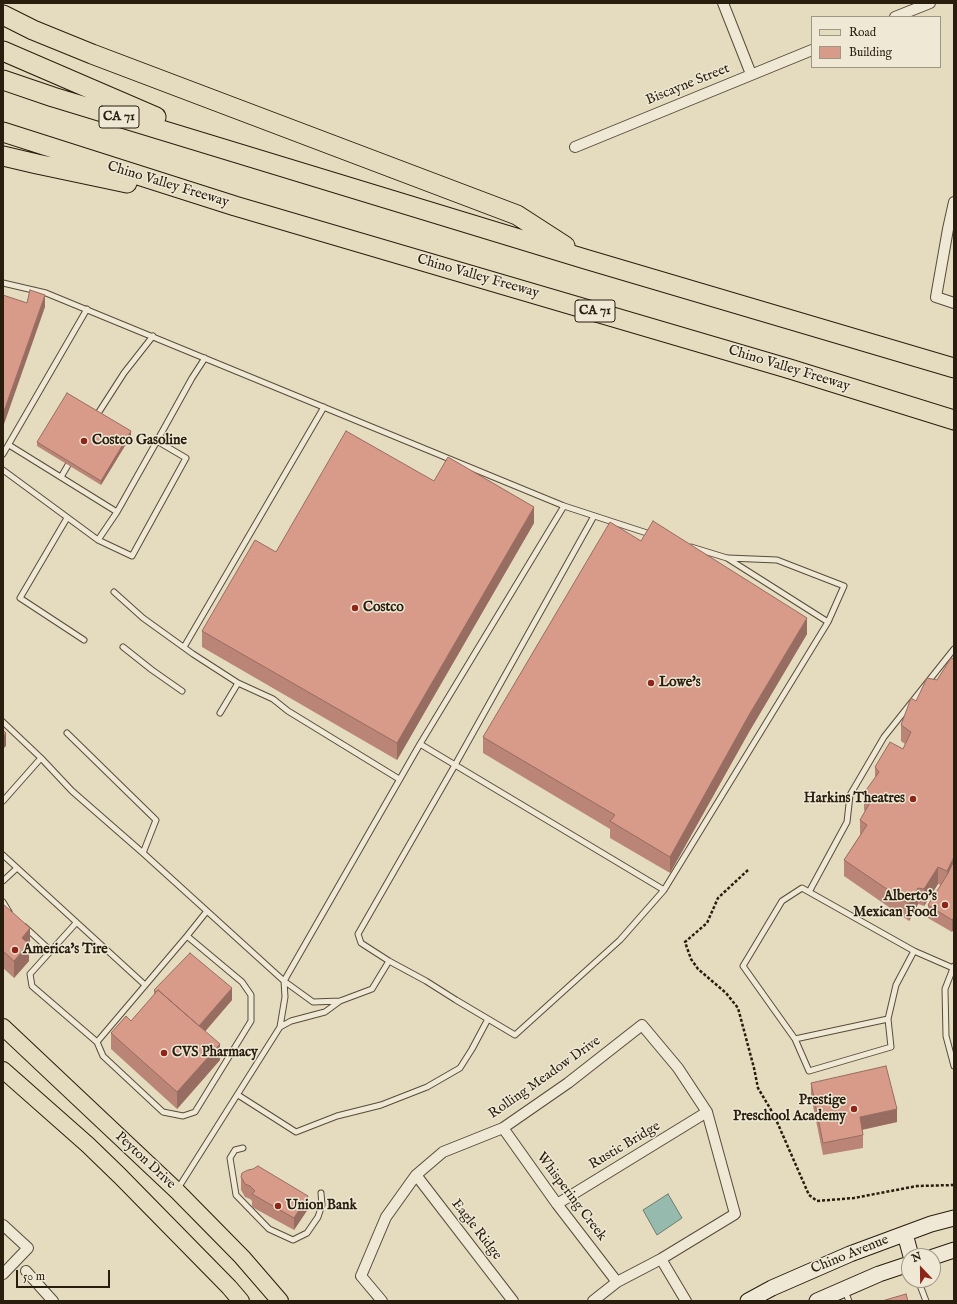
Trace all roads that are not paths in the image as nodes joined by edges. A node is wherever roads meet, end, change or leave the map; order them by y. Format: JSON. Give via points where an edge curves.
{"nodes":[{"id":1,"x":723,"y":3,"type":"edge"},
{"id":2,"x":930,"y":3,"type":"edge"},
{"id":3,"x":3,"y":15,"type":"edge"},
{"id":4,"x":898,"y":16,"type":"edge"},
{"id":5,"x":3,"y":50,"type":"edge"},
{"id":6,"x":811,"y":50,"type":"edge"},
{"id":7,"x":751,"y":74,"type":"junction"},
{"id":8,"x":3,"y":80,"type":"edge"},
{"id":9,"x":3,"y":132,"type":"edge"},
{"id":10,"x":575,"y":147,"type":"dead end"},
{"id":11,"x":236,"y":152,"type":"junction"},
{"id":12,"x":3,"y":156,"type":"edge"},
{"id":13,"x":954,"y":202,"type":"edge"},
{"id":14,"x":235,"y":206,"type":"junction"},
{"id":15,"x":585,"y":259,"type":"junction"},
{"id":16,"x":3,"y":283,"type":"edge"},
{"id":17,"x":954,"y":303,"type":"edge"},
{"id":18,"x":86,"y":309,"type":"junction"},
{"id":19,"x":153,"y":336,"type":"junction"},
{"id":20,"x":205,"y":358,"type":"junction"},
{"id":21,"x":954,"y":368,"type":"edge"},
{"id":22,"x":324,"y":407,"type":"junction"},
{"id":23,"x":97,"y":415,"type":"edge"},
{"id":24,"x":954,"y":420,"type":"edge"},
{"id":25,"x":157,"y":441,"type":"junction"},
{"id":26,"x":9,"y":445,"type":"junction"},
{"id":27,"x":3,"y":454,"type":"edge"},
{"id":28,"x":68,"y":465,"type":"edge"},
{"id":29,"x":3,"y":470,"type":"edge"},
{"id":30,"x":61,"y":477,"type":"junction"},
{"id":31,"x":564,"y":506,"type":"junction"},
{"id":32,"x":118,"y":512,"type":"junction"},
{"id":33,"x":594,"y":516,"type":"junction"},
{"id":34,"x":67,"y":518,"type":"junction"},
{"id":35,"x":661,"y":537,"type":"edge"},
{"id":36,"x":98,"y":540,"type":"junction"},
{"id":37,"x":683,"y":544,"type":"edge"},
{"id":38,"x":727,"y":558,"type":"junction"},
{"id":39,"x":114,"y":592,"type":"dead end"},
{"id":40,"x":828,"y":622,"type":"junction"},
{"id":41,"x":84,"y":640,"type":"dead end"},
{"id":42,"x":123,"y":647,"type":"dead end"},
{"id":43,"x":184,"y":647,"type":"junction"},
{"id":44,"x":954,"y":649,"type":"edge"},
{"id":45,"x":238,"y":683,"type":"junction"},
{"id":46,"x":182,"y":691,"type":"dead end"},
{"id":47,"x":220,"y":713,"type":"dead end"},
{"id":48,"x":3,"y":722,"type":"edge"},
{"id":49,"x":67,"y":733,"type":"dead end"},
{"id":50,"x":420,"y":744,"type":"junction"},
{"id":51,"x":41,"y":758,"type":"junction"},
{"id":52,"x":455,"y":765,"type":"junction"},
{"id":53,"x":399,"y":779,"type":"junction"},
{"id":54,"x":3,"y":800,"type":"edge"},
{"id":55,"x":143,"y":853,"type":"junction"},
{"id":56,"x":3,"y":855,"type":"edge"},
{"id":57,"x":17,"y":868,"type":"junction"},
{"id":58,"x":3,"y":881,"type":"edge"},
{"id":59,"x":664,"y":890,"type":"junction"},
{"id":60,"x":809,"y":892,"type":"junction"},
{"id":61,"x":3,"y":902,"type":"edge"},
{"id":62,"x":207,"y":911,"type":"junction"},
{"id":63,"x":15,"y":917,"type":"edge"},
{"id":64,"x":20,"y":922,"type":"edge"},
{"id":65,"x":76,"y":923,"type":"junction"},
{"id":66,"x":187,"y":936,"type":"junction"},
{"id":67,"x":51,"y":951,"type":"junction"},
{"id":68,"x":914,"y":951,"type":"junction"},
{"id":69,"x":389,"y":961,"type":"junction"},
{"id":70,"x":954,"y":967,"type":"edge"},
{"id":71,"x":284,"y":981,"type":"junction"},
{"id":72,"x":146,"y":985,"type":"junction"},
{"id":73,"x":340,"y":1001,"type":"junction"},
{"id":74,"x":488,"y":1019,"type":"junction"},
{"id":75,"x":888,"y":1019,"type":"junction"},
{"id":76,"x":3,"y":1027,"type":"edge"},
{"id":77,"x":280,"y":1027,"type":"junction"},
{"id":78,"x":795,"y":1039,"type":"junction"},
{"id":79,"x":96,"y":1042,"type":"junction"},
{"id":80,"x":954,"y":1066,"type":"edge"},
{"id":81,"x":3,"y":1070,"type":"edge"},
{"id":82,"x":238,"y":1095,"type":"junction"},
{"id":83,"x":707,"y":1112,"type":"junction"},
{"id":84,"x":503,"y":1128,"type":"junction"},
{"id":85,"x":243,"y":1148,"type":"dead end"},
{"id":86,"x":416,"y":1175,"type":"junction"},
{"id":87,"x":177,"y":1190,"type":"junction"},
{"id":88,"x":320,"y":1193,"type":"dead end"},
{"id":89,"x":557,"y":1204,"type":"junction"},
{"id":90,"x":954,"y":1218,"type":"edge"},
{"id":91,"x":3,"y":1225,"type":"edge"},
{"id":92,"x":905,"y":1234,"type":"junction"},
{"id":93,"x":909,"y":1248,"type":"edge"},
{"id":94,"x":954,"y":1250,"type":"edge"},
{"id":95,"x":941,"y":1254,"type":"edge"},
{"id":96,"x":660,"y":1259,"type":"junction"},
{"id":97,"x":901,"y":1267,"type":"edge"},
{"id":98,"x":26,"y":1271,"type":"dead end"},
{"id":99,"x":3,"y":1274,"type":"edge"},
{"id":100,"x":618,"y":1282,"type":"junction"},
{"id":101,"x":921,"y":1288,"type":"edge"},
{"id":102,"x":847,"y":1295,"type":"edge"},
{"id":103,"x":53,"y":1301,"type":"edge"},
{"id":104,"x":241,"y":1301,"type":"edge"},
{"id":105,"x":280,"y":1301,"type":"edge"},
{"id":106,"x":382,"y":1301,"type":"edge"},
{"id":107,"x":513,"y":1301,"type":"edge"},
{"id":108,"x":593,"y":1301,"type":"edge"},
{"id":109,"x":686,"y":1301,"type":"edge"},
{"id":110,"x":748,"y":1301,"type":"edge"},
{"id":111,"x":817,"y":1301,"type":"edge"},
{"id":112,"x":926,"y":1301,"type":"edge"}],
"edges":[{"from":1,"to":7,"type":"street"},
{"from":2,"to":4,"type":"street"},
{"from":3,"to":15,"type":"highway","via":[[32,30],[100,57],[517,215]]},
{"from":5,"to":11,"type":"highway"},
{"from":6,"to":7,"type":"street","name":"Biscayne Street"},
{"from":7,"to":10,"type":"street","name":"Biscayne Street"},
{"from":8,"to":11,"type":"highway","number":"CA 71"},
{"from":9,"to":14,"type":"highway","name":"Chino Valley Freeway","number":"CA 71"},
{"from":11,"to":15,"type":"highway","number":"CA 71"},
{"from":12,"to":14,"type":"highway"},
{"from":13,"to":17,"type":"street","via":[[936,297]]},
{"from":14,"to":24,"type":"highway","name":"Chino Valley Freeway","number":"CA 71"},
{"from":15,"to":21,"type":"highway","number":"CA 71"},
{"from":16,"to":18,"type":"lane","via":[[46,293]]},
{"from":18,"to":19,"type":"lane"},
{"from":18,"to":26,"type":"lane"},
{"from":19,"to":20,"type":"lane"},
{"from":19,"to":23,"type":"lane","via":[[124,373]]},
{"from":20,"to":22,"type":"lane"},
{"from":20,"to":25,"type":"lane"},
{"from":22,"to":31,"type":"lane"},
{"from":22,"to":43,"type":"lane"},
{"from":25,"to":32,"type":"lane"},
{"from":25,"to":36,"type":"lane","via":[[186,458],[132,556]]},
{"from":26,"to":27,"type":"lane"},
{"from":26,"to":30,"type":"lane"},
{"from":28,"to":30,"type":"lane"},
{"from":29,"to":34,"type":"lane"},
{"from":30,"to":32,"type":"lane"},
{"from":31,"to":33,"type":"lane"},
{"from":31,"to":50,"type":"lane"},
{"from":32,"to":36,"type":"lane"},
{"from":33,"to":35,"type":"lane"},
{"from":33,"to":52,"type":"lane"},
{"from":34,"to":36,"type":"lane"},
{"from":34,"to":41,"type":"lane","via":[[20,598]]},
{"from":37,"to":38,"type":"lane"},
{"from":38,"to":40,"type":"lane"},
{"from":38,"to":40,"type":"lane","via":[[777,560],[844,586]]},
{"from":39,"to":43,"type":"lane","via":[[142,618]]},
{"from":40,"to":59,"type":"lane"},
{"from":42,"to":46,"type":"lane"},
{"from":43,"to":45,"type":"lane"},
{"from":44,"to":60,"type":"lane","via":[[884,738],[850,795],[847,822]]},
{"from":45,"to":47,"type":"lane"},
{"from":45,"to":53,"type":"lane","via":[[273,699],[288,711]]},
{"from":48,"to":51,"type":"lane"},
{"from":49,"to":55,"type":"lane","via":[[156,820]]},
{"from":50,"to":52,"type":"lane"},
{"from":50,"to":53,"type":"lane"},
{"from":51,"to":54,"type":"lane"},
{"from":51,"to":55,"type":"lane","via":[[72,791]]},
{"from":52,"to":59,"type":"lane"},
{"from":52,"to":69,"type":"lane","via":[[358,934],[361,943]]},
{"from":53,"to":71,"type":"lane"},
{"from":55,"to":62,"type":"lane"},
{"from":56,"to":57,"type":"lane"},
{"from":57,"to":58,"type":"lane"},
{"from":57,"to":65,"type":"lane"},
{"from":59,"to":74,"type":"lane","via":[[620,940],[515,1035]]},
{"from":60,"to":68,"type":"lane"},
{"from":60,"to":78,"type":"lane","via":[[802,888],[782,901],[743,966]]},
{"from":61,"to":63,"type":"lane"},
{"from":62,"to":66,"type":"lane"},
{"from":62,"to":71,"type":"lane"},
{"from":64,"to":67,"type":"lane"},
{"from":65,"to":67,"type":"lane"},
{"from":65,"to":72,"type":"lane"},
{"from":66,"to":72,"type":"lane"},
{"from":66,"to":79,"type":"lane","via":[[242,982],[251,995],[251,1021],[195,1112],[183,1116],[163,1112],[103,1056]]},
{"from":67,"to":79,"type":"lane","via":[[30,974],[32,986]]},
{"from":68,"to":70,"type":"lane"},
{"from":68,"to":75,"type":"lane","via":[[896,985]]},
{"from":69,"to":73,"type":"lane","via":[[372,989]]},
{"from":69,"to":74,"type":"lane"},
{"from":70,"to":80,"type":"lane","via":[[945,989],[946,1036]]},
{"from":71,"to":73,"type":"lane","via":[[313,1002]]},
{"from":71,"to":77,"type":"lane","via":[[285,997]]},
{"from":72,"to":79,"type":"lane"},
{"from":73,"to":77,"type":"lane","via":[[326,1012],[291,1021]]},
{"from":74,"to":82,"type":"lane","via":[[460,1068],[427,1087],[381,1105],[337,1116],[296,1132]]},
{"from":75,"to":78,"type":"lane"},
{"from":75,"to":78,"type":"lane","via":[[891,1047],[809,1071]]},
{"from":76,"to":87,"type":"main road","name":"Peyton Drive"},
{"from":77,"to":82,"type":"lane"},
{"from":81,"to":104,"type":"main road","name":"Peyton Drive","via":[[120,1176]]},
{"from":82,"to":87,"type":"lane"},
{"from":83,"to":84,"type":"street","name":"Rolling Meadow Drive","via":[[678,1068],[642,1025],[568,1083]]},
{"from":83,"to":89,"type":"street","name":"Rustic Bridge"},
{"from":83,"to":96,"type":"street","via":[[735,1214]]},
{"from":84,"to":86,"type":"street","name":"Rolling Meadow Drive","via":[[443,1152]]},
{"from":84,"to":89,"type":"street","name":"Whispering Creek"},
{"from":85,"to":88,"type":"lane","via":[[235,1150],[230,1158],[236,1195],[269,1229],[293,1240],[307,1233],[318,1217],[322,1205]]},
{"from":86,"to":106,"type":"street","name":"Rolling Meadow Drive","via":[[386,1217],[361,1276]]},
{"from":86,"to":107,"type":"street","name":"Eagle Ridge"},
{"from":87,"to":105,"type":"main road","name":"Peyton Drive","via":[[242,1257]]},
{"from":89,"to":100,"type":"street","name":"Whispering Creek"},
{"from":90,"to":92,"type":"main road","name":"Chino Avenue"},
{"from":91,"to":99,"type":"street","via":[[28,1248]]},
{"from":92,"to":93,"type":"main road"},
{"from":92,"to":110,"type":"main road","name":"Chino Avenue","via":[[850,1254]]},
{"from":94,"to":95,"type":"main road"},
{"from":96,"to":100,"type":"street"},
{"from":96,"to":109,"type":"street"},
{"from":97,"to":102,"type":"main road","name":"Chino Avenue","via":[[879,1274]]},
{"from":98,"to":103,"type":"street"},
{"from":100,"to":108,"type":"street"},
{"from":101,"to":112,"type":"lane"},
{"from":102,"to":111,"type":"main road","name":"Chino Avenue"}]}
